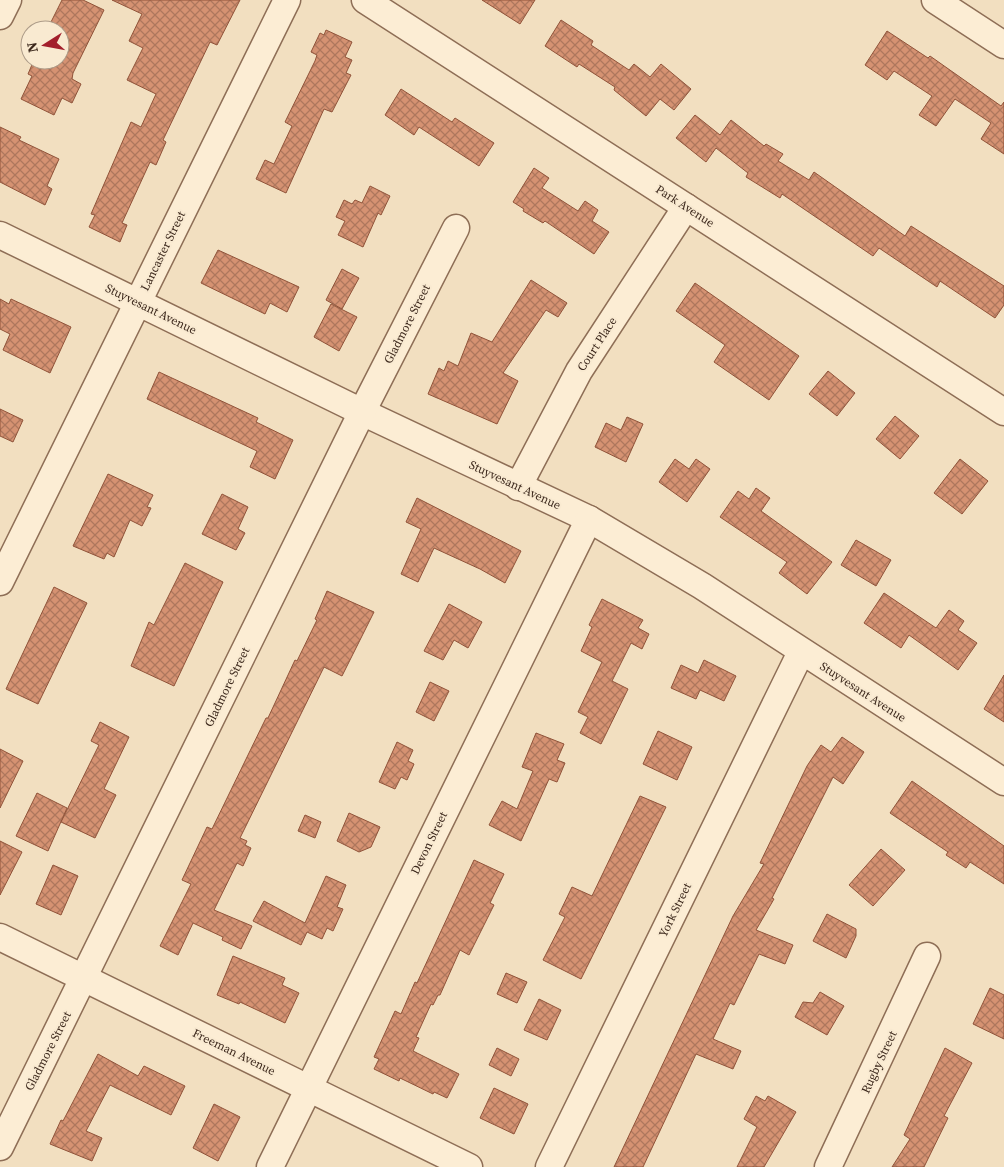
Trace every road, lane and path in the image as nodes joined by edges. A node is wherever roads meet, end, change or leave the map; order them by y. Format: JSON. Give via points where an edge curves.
{"nodes":[{"id":1,"x":8,"y":0,"type":"edge"},
{"id":2,"x":287,"y":0,"type":"edge"},
{"id":3,"x":365,"y":0,"type":"edge"},
{"id":4,"x":935,"y":0,"type":"edge"},
{"id":5,"x":0,"y":16,"type":"edge"},
{"id":6,"x":1004,"y":45,"type":"edge"},
{"id":7,"x":686,"y":206,"type":"junction"},
{"id":8,"x":456,"y":228,"type":"dead end"},
{"id":9,"x":0,"y":235,"type":"edge"},
{"id":10,"x":137,"y":302,"type":"junction"},
{"id":11,"x":362,"y":412,"type":"junction"},
{"id":12,"x":1004,"y":412,"type":"edge"},
{"id":13,"x":518,"y":487,"type":"junction"},
{"id":14,"x":589,"y":519,"type":"junction"},
{"id":15,"x":0,"y":582,"type":"edge"},
{"id":16,"x":801,"y":652,"type":"junction"},
{"id":17,"x":1004,"y":782,"type":"edge"},
{"id":18,"x":0,"y":937,"type":"edge"},
{"id":19,"x":928,"y":956,"type":"dead end"},
{"id":20,"x":85,"y":978,"type":"junction"},
{"id":21,"x":308,"y":1088,"type":"junction"},
{"id":22,"x":0,"y":1147,"type":"edge"},
{"id":23,"x":270,"y":1167,"type":"edge"},
{"id":24,"x":469,"y":1167,"type":"edge"},
{"id":25,"x":549,"y":1167,"type":"edge"},
{"id":26,"x":828,"y":1167,"type":"edge"}],
"edges":[{"from":1,"to":5,"type":"street"},
{"from":2,"to":10,"type":"street","name":"Lancaster Street"},
{"from":3,"to":7,"type":"street","name":"Park Avenue"},
{"from":4,"to":6,"type":"street"},
{"from":7,"to":12,"type":"street","name":"Park Avenue"},
{"from":7,"to":13,"type":"street","name":"Court Place","via":[[579,371]]},
{"from":8,"to":11,"type":"street","name":"Gladmore Street"},
{"from":9,"to":10,"type":"street","name":"Stuyvesant Avenue"},
{"from":10,"to":11,"type":"street","name":"Stuyvesant Avenue"},
{"from":10,"to":15,"type":"street","name":"Lancaster Street"},
{"from":11,"to":13,"type":"street","name":"Stuyvesant Avenue"},
{"from":11,"to":20,"type":"street","name":"Gladmore Street"},
{"from":13,"to":14,"type":"street","name":"Stuyvesant Avenue"},
{"from":14,"to":16,"type":"street","name":"Stuyvesant Avenue","via":[[702,586]]},
{"from":14,"to":21,"type":"street","name":"Devon Street"},
{"from":16,"to":17,"type":"street","name":"Stuyvesant Avenue"},
{"from":16,"to":25,"type":"street","name":"York Street"},
{"from":18,"to":20,"type":"street","name":"Freeman Avenue"},
{"from":19,"to":26,"type":"street","name":"Rugby Street"},
{"from":20,"to":21,"type":"street","name":"Freeman Avenue"},
{"from":20,"to":22,"type":"street","name":"Gladmore Street"},
{"from":21,"to":23,"type":"street","name":"Devon Street"},
{"from":21,"to":24,"type":"street","name":"Freeman Avenue"}]}
